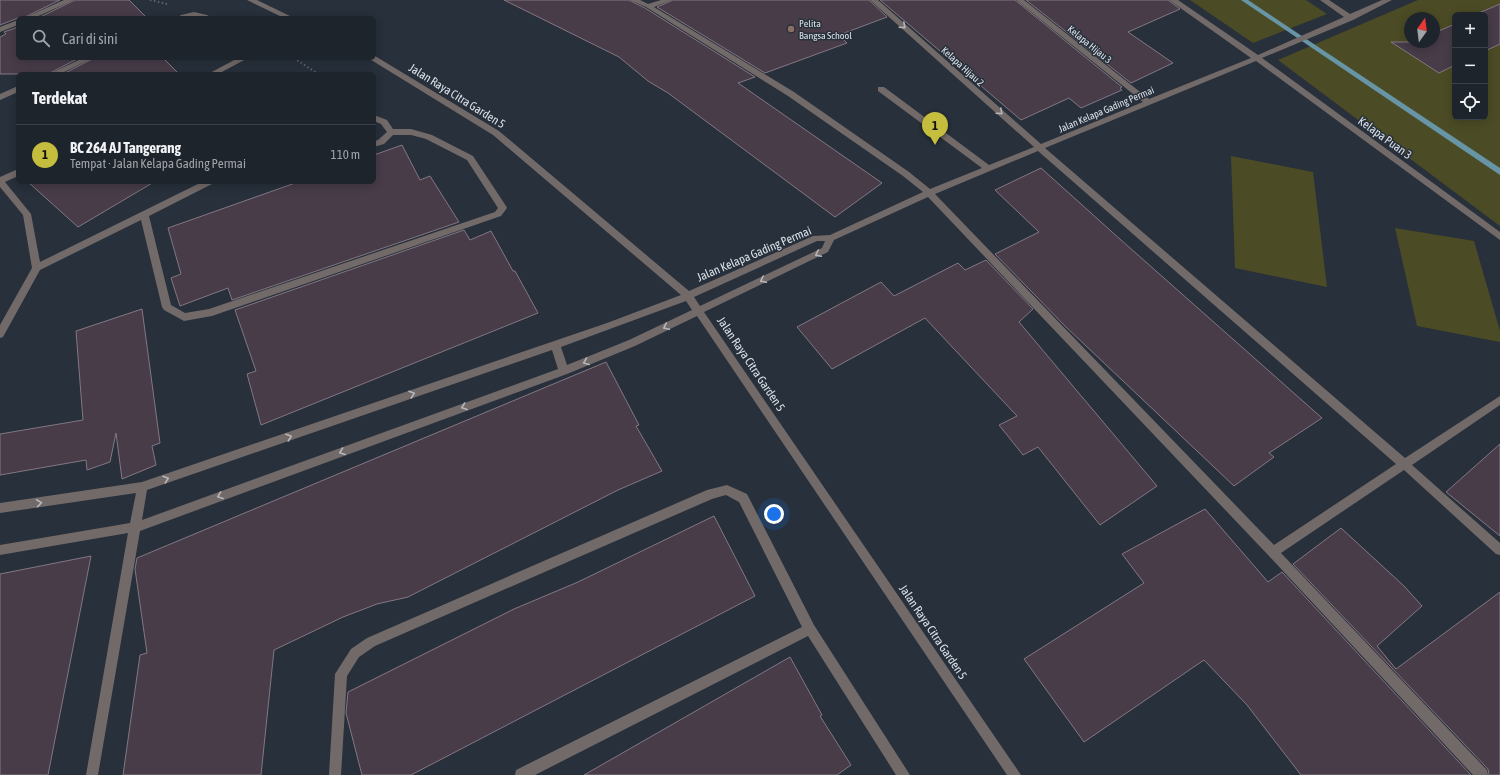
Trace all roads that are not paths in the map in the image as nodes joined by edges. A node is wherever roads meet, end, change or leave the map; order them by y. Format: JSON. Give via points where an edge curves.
{"nodes":[{"id":1,"x":70,"y":0,"type":"edge"},
{"id":2,"x":251,"y":0,"type":"edge"},
{"id":3,"x":634,"y":0,"type":"edge"},
{"id":4,"x":668,"y":0,"type":"edge"},
{"id":5,"x":874,"y":0,"type":"edge"},
{"id":6,"x":1020,"y":0,"type":"edge"},
{"id":7,"x":1173,"y":0,"type":"edge"},
{"id":8,"x":1324,"y":0,"type":"edge"},
{"id":9,"x":1388,"y":0,"type":"edge"},
{"id":10,"x":648,"y":6,"type":"junction"},
{"id":11,"x":33,"y":16,"type":"edge"},
{"id":12,"x":186,"y":16,"type":"edge"},
{"id":13,"x":203,"y":16,"type":"edge"},
{"id":14,"x":286,"y":16,"type":"edge"},
{"id":15,"x":1350,"y":18,"type":"junction"},
{"id":16,"x":16,"y":23,"type":"edge"},
{"id":17,"x":0,"y":30,"type":"edge"},
{"id":18,"x":1257,"y":58,"type":"junction"},
{"id":19,"x":84,"y":60,"type":"edge"},
{"id":20,"x":240,"y":60,"type":"edge"},
{"id":21,"x":375,"y":60,"type":"edge"},
{"id":22,"x":58,"y":72,"type":"edge"},
{"id":23,"x":216,"y":72,"type":"edge"},
{"id":24,"x":881,"y":89,"type":"dead end"},
{"id":25,"x":16,"y":90,"type":"edge"},
{"id":26,"x":0,"y":97,"type":"edge"},
{"id":27,"x":1149,"y":103,"type":"junction"},
{"id":28,"x":376,"y":119,"type":"edge"},
{"id":29,"x":391,"y":132,"type":"junction"},
{"id":30,"x":376,"y":143,"type":"edge"},
{"id":31,"x":1040,"y":148,"type":"junction"},
{"id":32,"x":989,"y":169,"type":"junction"},
{"id":33,"x":16,"y":173,"type":"edge"},
{"id":34,"x":0,"y":181,"type":"edge"},
{"id":35,"x":205,"y":184,"type":"edge"},
{"id":36,"x":929,"y":193,"type":"junction"},
{"id":37,"x":144,"y":215,"type":"junction"},
{"id":38,"x":1500,"y":237,"type":"edge"},
{"id":39,"x":831,"y":238,"type":"junction"},
{"id":40,"x":37,"y":268,"type":"junction"},
{"id":41,"x":688,"y":296,"type":"junction"},
{"id":42,"x":700,"y":311,"type":"junction"},
{"id":43,"x":0,"y":334,"type":"edge"},
{"id":44,"x":555,"y":345,"type":"junction"},
{"id":45,"x":564,"y":370,"type":"junction"},
{"id":46,"x":1500,"y":400,"type":"edge"},
{"id":47,"x":1405,"y":465,"type":"junction"},
{"id":48,"x":142,"y":487,"type":"junction"},
{"id":49,"x":0,"y":508,"type":"edge"},
{"id":50,"x":136,"y":527,"type":"junction"},
{"id":51,"x":0,"y":550,"type":"edge"},
{"id":52,"x":1500,"y":550,"type":"edge"},
{"id":53,"x":1273,"y":552,"type":"junction"},
{"id":54,"x":810,"y":629,"type":"junction"},
{"id":55,"x":92,"y":775,"type":"edge"},
{"id":56,"x":335,"y":775,"type":"edge"},
{"id":57,"x":521,"y":775,"type":"edge"},
{"id":58,"x":904,"y":775,"type":"edge"},
{"id":59,"x":1015,"y":775,"type":"edge"},
{"id":60,"x":1482,"y":775,"type":"edge"}],
"edges":[{"from":1,"to":11,"type":"street"},
{"from":2,"to":14,"type":"street"},
{"from":3,"to":10,"type":"street"},
{"from":4,"to":10,"type":"street"},
{"from":5,"to":31,"type":"street","name":"Kelapa Hijau 2","one_way":true},
{"from":6,"to":27,"type":"street","name":"Kelapa Hijau 3"},
{"from":7,"to":18,"type":"street","name":"Kelapa Puan 3"},
{"from":8,"to":15,"type":"street"},
{"from":9,"to":15,"type":"street","name":"Jalan Kelapa Gading Permai"},
{"from":10,"to":36,"type":"street","via":[[791,94],[906,174]]},
{"from":12,"to":13,"type":"street"},
{"from":15,"to":18,"type":"street","name":"Jalan Kelapa Gading Permai"},
{"from":16,"to":17,"type":"street"},
{"from":18,"to":27,"type":"street","name":"Jalan Kelapa Gading Permai"},
{"from":18,"to":38,"type":"street","name":"Kelapa Puan 3"},
{"from":19,"to":22,"type":"street"},
{"from":20,"to":23,"type":"street"},
{"from":21,"to":41,"type":"street","name":"Jalan Raya Citra Garden 5","via":[[496,133]]},
{"from":24,"to":32,"type":"street"},
{"from":25,"to":26,"type":"street"},
{"from":27,"to":31,"type":"street","name":"Jalan Kelapa Gading Permai"},
{"from":28,"to":29,"type":"street","via":[[384,122]]},
{"from":29,"to":30,"type":"street"},
{"from":29,"to":37,"type":"street","via":[[411,132],[429,137],[470,158],[503,208],[498,214],[209,314],[184,317],[167,306]]},
{"from":31,"to":32,"type":"street","name":"Jalan Kelapa Gading Permai"},
{"from":31,"to":47,"type":"street","name":"Kelapa Hijau 2"},
{"from":32,"to":36,"type":"street","name":"Jalan Kelapa Gading Permai"},
{"from":33,"to":34,"type":"street"},
{"from":34,"to":40,"type":"street","via":[[27,214]]},
{"from":35,"to":37,"type":"street"},
{"from":36,"to":39,"type":"street","name":"Jalan Kelapa Gading Permai"},
{"from":36,"to":53,"type":"street"},
{"from":37,"to":40,"type":"street"},
{"from":39,"to":41,"type":"street","name":"Jalan Kelapa Gading Permai","via":[[816,238]]},
{"from":39,"to":42,"type":"street","name":"Jalan Kelapa Gading Permai","one_way":true,"via":[[825,250]]},
{"from":40,"to":43,"type":"street"},
{"from":41,"to":42,"type":"street","name":"Jalan Raya Citra Garden 5"},
{"from":41,"to":44,"type":"street","name":"Jalan Kelapa Gading Permai"},
{"from":42,"to":45,"type":"street","name":"Jalan Kelapa Gading Permai","one_way":true,"via":[[632,343]]},
{"from":42,"to":59,"type":"street","name":"Jalan Raya Citra Garden 5"},
{"from":44,"to":45,"type":"street"},
{"from":48,"to":44,"type":"street","name":"Jalan Kelapa Gading Permai","one_way":true},
{"from":45,"to":50,"type":"street","name":"Jalan Kelapa Gading Permai","one_way":true},
{"from":46,"to":47,"type":"street"},
{"from":47,"to":52,"type":"street","name":"Kelapa Hijau 2"},
{"from":47,"to":53,"type":"street"},
{"from":49,"to":48,"type":"street","name":"Jalan Kelapa Gading Permai","one_way":true},
{"from":48,"to":50,"type":"street"},
{"from":50,"to":51,"type":"street","name":"Jalan Kelapa Gading Permai"},
{"from":50,"to":55,"type":"street"},
{"from":53,"to":60,"type":"street"},
{"from":54,"to":56,"type":"street","via":[[743,498],[727,490],[711,494],[371,642],[355,653],[341,674]]},
{"from":54,"to":57,"type":"street"},
{"from":54,"to":58,"type":"street"}]}
